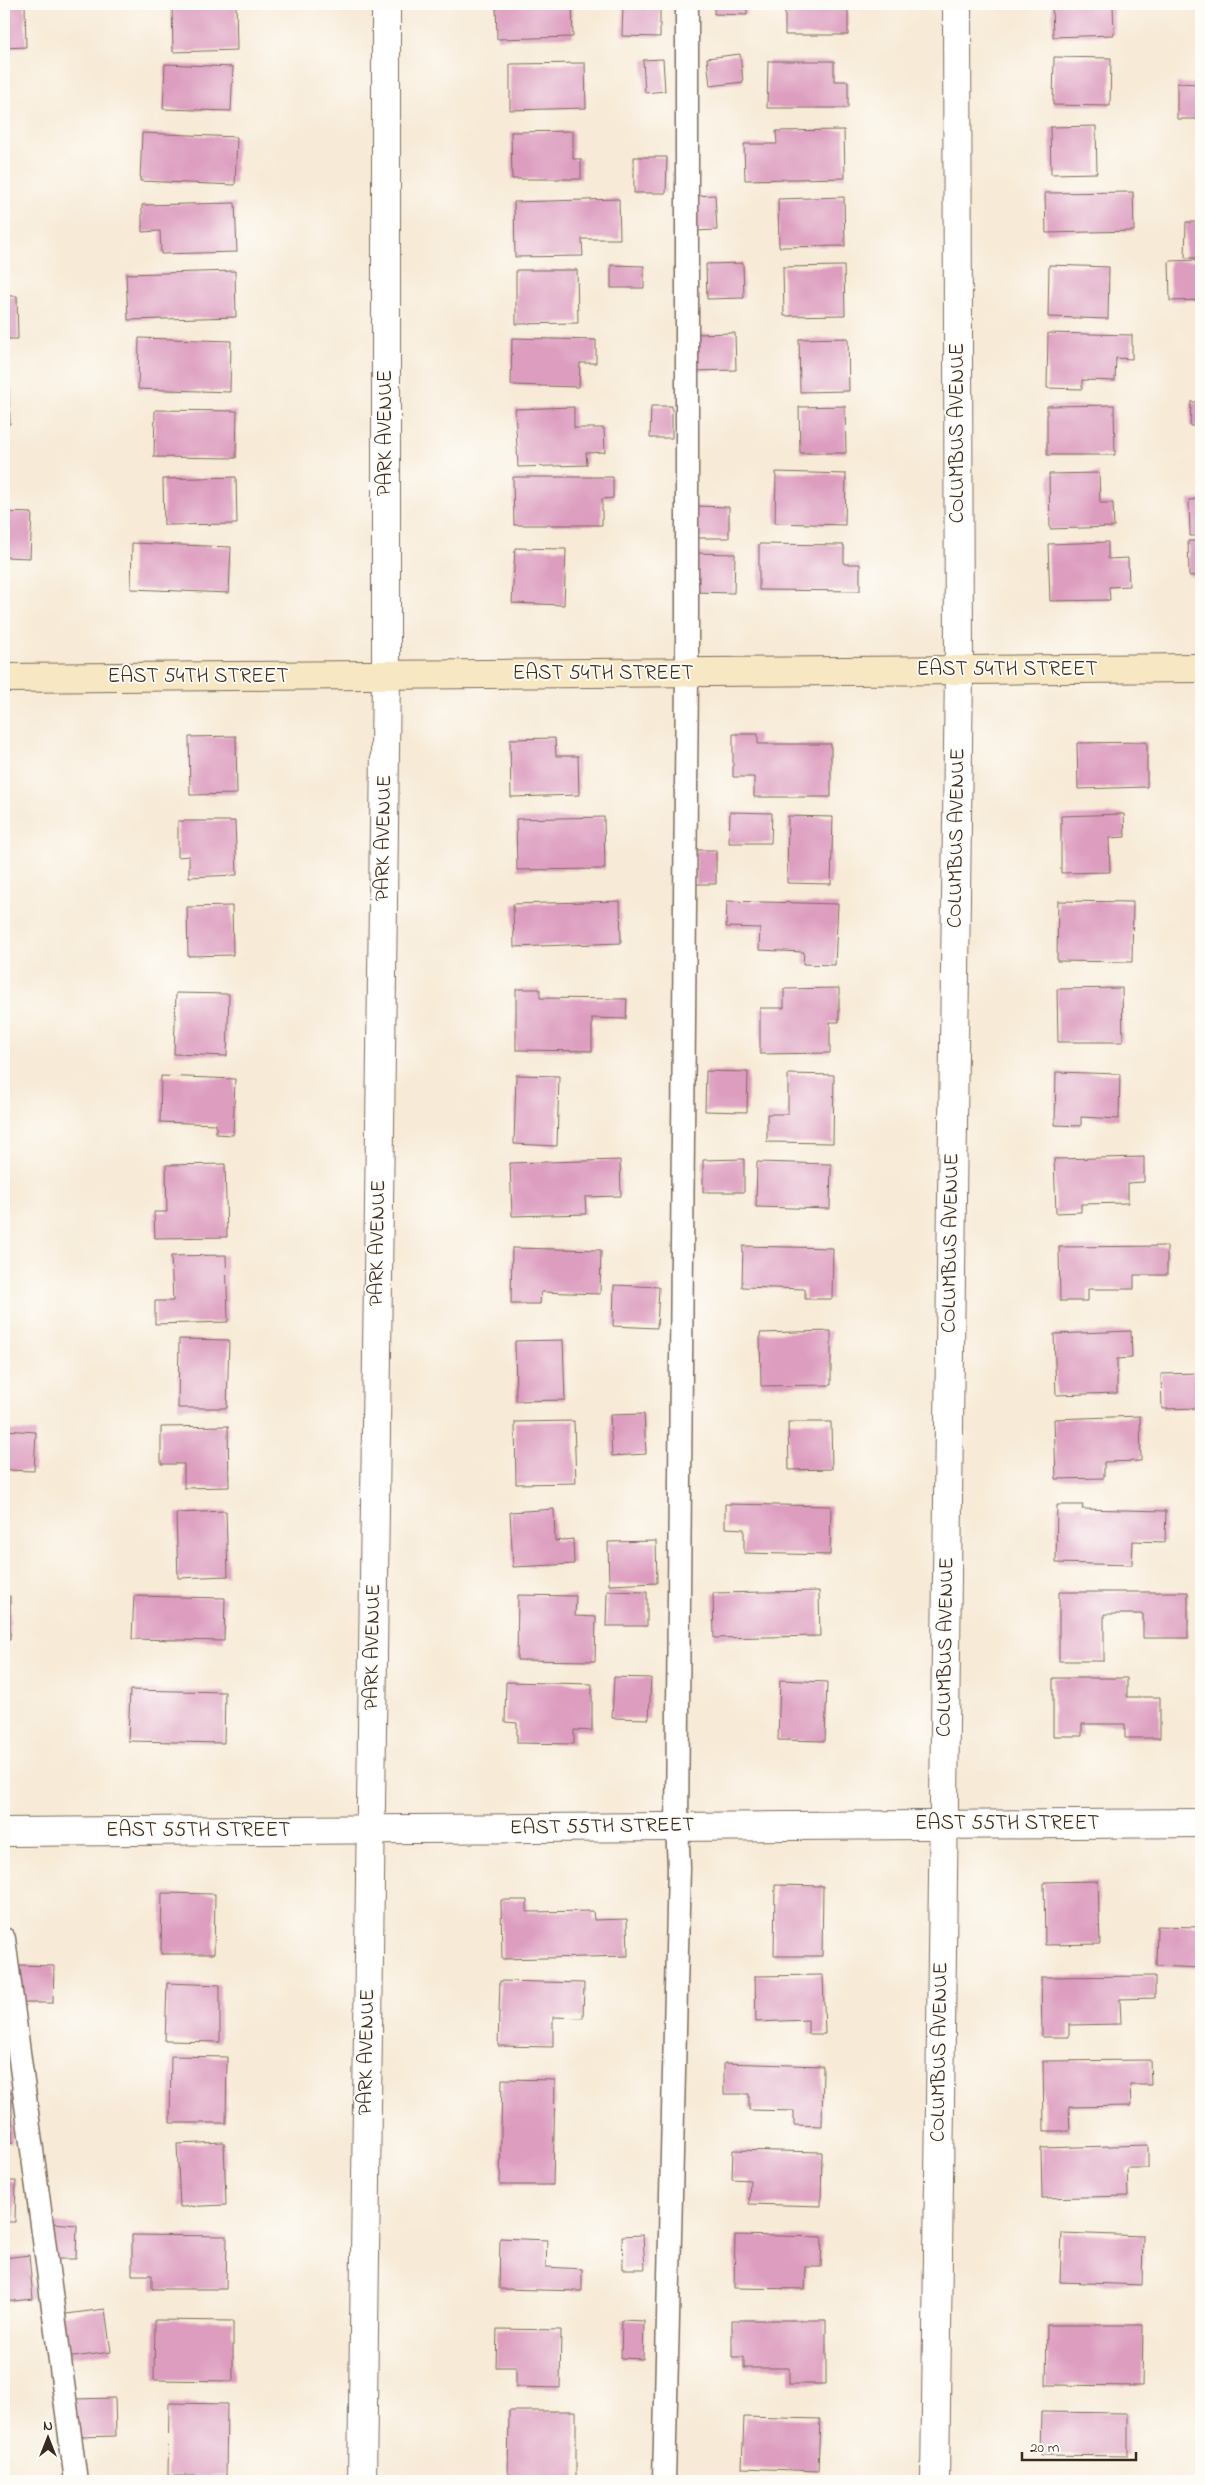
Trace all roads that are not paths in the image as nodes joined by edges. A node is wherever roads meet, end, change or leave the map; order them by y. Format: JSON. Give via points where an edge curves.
{"nodes":[{"id":1,"x":386,"y":4,"type":"edge"},
{"id":2,"x":687,"y":4,"type":"edge"},
{"id":3,"x":957,"y":4,"type":"edge"},
{"id":4,"x":1201,"y":668,"type":"edge"},
{"id":5,"x":960,"y":670,"type":"junction"},
{"id":6,"x":687,"y":673,"type":"junction"},
{"id":7,"x":386,"y":676,"type":"junction"},
{"id":8,"x":4,"y":678,"type":"edge"},
{"id":9,"x":1201,"y":1823,"type":"edge"},
{"id":10,"x":943,"y":1825,"type":"junction"},
{"id":11,"x":678,"y":1826,"type":"junction"},
{"id":12,"x":370,"y":1829,"type":"junction"},
{"id":13,"x":4,"y":1832,"type":"edge"},
{"id":14,"x":4,"y":1939,"type":"edge"},
{"id":15,"x":76,"y":2481,"type":"edge"},
{"id":16,"x":362,"y":2481,"type":"edge"},
{"id":17,"x":664,"y":2481,"type":"edge"},
{"id":18,"x":935,"y":2481,"type":"edge"}],
"edges":[{"from":1,"to":7,"type":"street","name":"PARK AVENUE"},
{"from":2,"to":6,"type":"lane"},
{"from":3,"to":5,"type":"street","name":"COLUMBUS AVENUE"},
{"from":4,"to":5,"type":"street","name":"EAST 54TH STREET"},
{"from":5,"to":6,"type":"street","name":"EAST 54TH STREET"},
{"from":5,"to":10,"type":"street","name":"COLUMBUS AVENUE"},
{"from":6,"to":7,"type":"street","name":"EAST 54TH STREET"},
{"from":6,"to":11,"type":"lane"},
{"from":7,"to":8,"type":"street","name":"EAST 54TH STREET"},
{"from":7,"to":12,"type":"street","name":"PARK AVENUE"},
{"from":9,"to":10,"type":"street","name":"EAST 55TH STREET"},
{"from":10,"to":11,"type":"street","name":"EAST 55TH STREET"},
{"from":10,"to":18,"type":"street","name":"COLUMBUS AVENUE"},
{"from":11,"to":12,"type":"street","name":"EAST 55TH STREET"},
{"from":11,"to":17,"type":"lane"},
{"from":12,"to":13,"type":"street","name":"EAST 55TH STREET"},
{"from":12,"to":16,"type":"street","name":"PARK AVENUE"},
{"from":14,"to":15,"type":"lane"}]}
